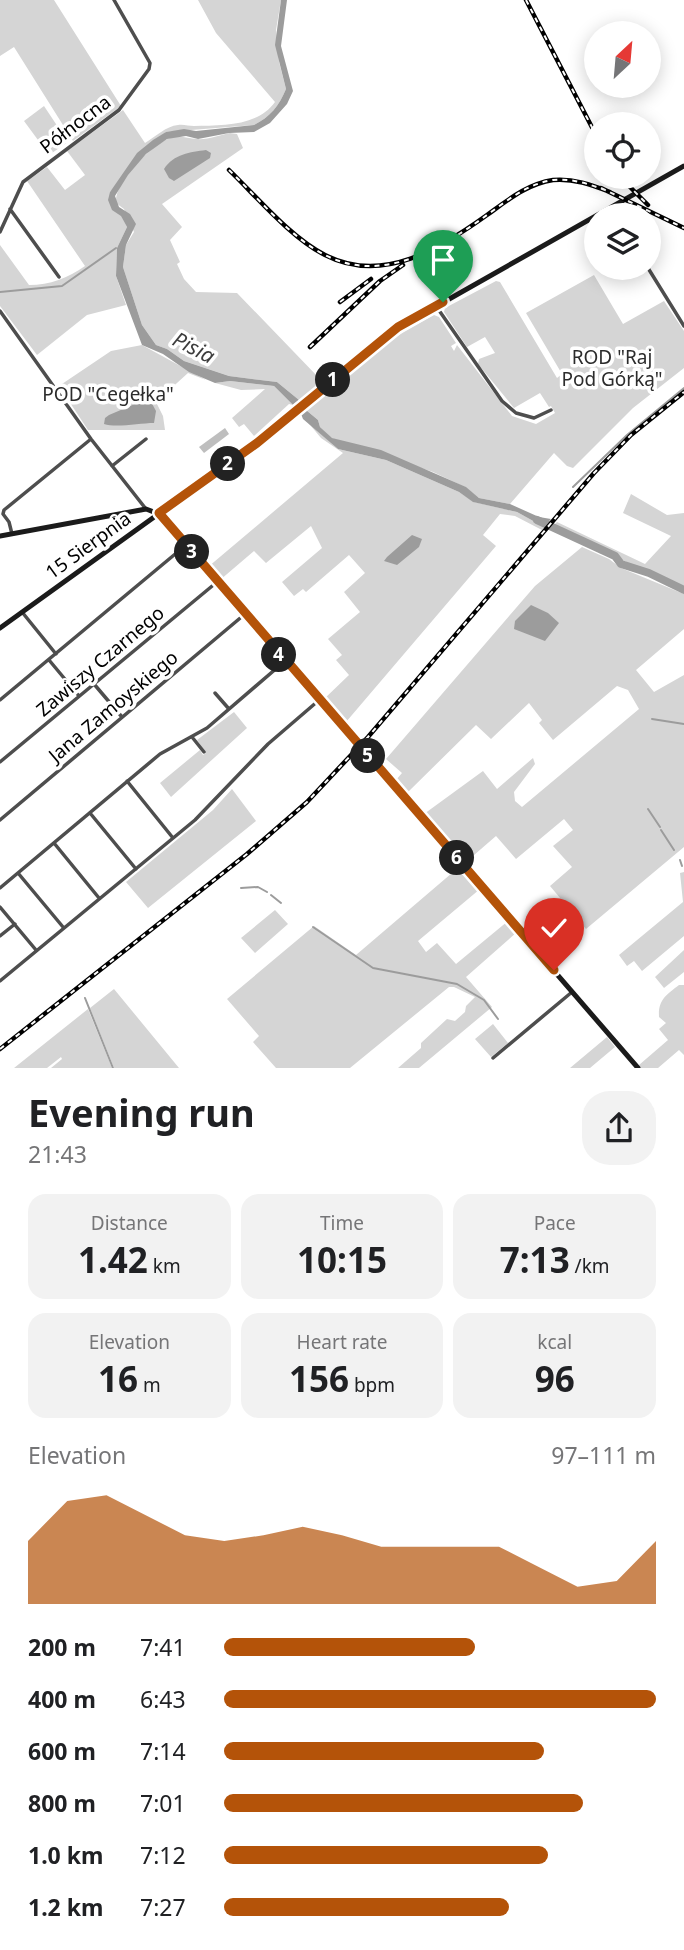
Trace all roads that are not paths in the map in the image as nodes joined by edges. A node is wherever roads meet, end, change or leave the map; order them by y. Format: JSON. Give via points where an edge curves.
{"nodes":[{"id":1,"x":114,"y":0,"type":"edge"},
{"id":2,"x":684,"y":166,"type":"edge"},
{"id":3,"x":619,"y":203,"type":"edge"},
{"id":4,"x":10,"y":209,"type":"junction"},
{"id":5,"x":584,"y":223,"type":"edge"},
{"id":6,"x":0,"y":232,"type":"edge"},
{"id":7,"x":59,"y":277,"type":"dead end"},
{"id":8,"x":656,"y":280,"type":"edge"},
{"id":9,"x":436,"y":306,"type":"junction"},
{"id":10,"x":0,"y":311,"type":"edge"},
{"id":11,"x":683,"y":323,"type":"edge"},
{"id":12,"x":551,"y":410,"type":"dead end"},
{"id":13,"x":92,"y":439,"type":"junction"},
{"id":14,"x":146,"y":439,"type":"dead end"},
{"id":15,"x":112,"y":466,"type":"junction"},
{"id":16,"x":146,"y":509,"type":"junction"},
{"id":17,"x":159,"y":513,"type":"junction"},
{"id":18,"x":12,"y":534,"type":"junction"},
{"id":19,"x":0,"y":536,"type":"edge"},
{"id":20,"x":186,"y":545,"type":"junction"},
{"id":21,"x":217,"y":582,"type":"junction"},
{"id":22,"x":22,"y":612,"type":"junction"},
{"id":23,"x":245,"y":614,"type":"junction"},
{"id":24,"x":0,"y":628,"type":"edge"},
{"id":25,"x":56,"y":654,"type":"junction"},
{"id":26,"x":48,"y":660,"type":"junction"},
{"id":27,"x":285,"y":661,"type":"junction"},
{"id":28,"x":94,"y":684,"type":"junction"},
{"id":29,"x":215,"y":693,"type":"dead end"},
{"id":30,"x":79,"y":696,"type":"junction"},
{"id":31,"x":0,"y":700,"type":"edge"},
{"id":32,"x":318,"y":701,"type":"junction"},
{"id":33,"x":229,"y":709,"type":"junction"},
{"id":34,"x":122,"y":717,"type":"junction"},
{"id":35,"x":191,"y":737,"type":"junction"},
{"id":36,"x":204,"y":752,"type":"dead end"},
{"id":37,"x":0,"y":762,"type":"edge"},
{"id":38,"x":127,"y":781,"type":"junction"},
{"id":39,"x":90,"y":813,"type":"junction"},
{"id":40,"x":0,"y":820,"type":"edge"},
{"id":41,"x":173,"y":838,"type":"junction"},
{"id":42,"x":54,"y":843,"type":"junction"},
{"id":43,"x":136,"y":869,"type":"junction"},
{"id":44,"x":18,"y":873,"type":"junction"},
{"id":45,"x":0,"y":888,"type":"edge"},
{"id":46,"x":99,"y":899,"type":"junction"},
{"id":47,"x":0,"y":907,"type":"edge"},
{"id":48,"x":15,"y":924,"type":"junction"},
{"id":49,"x":63,"y":927,"type":"junction"},
{"id":50,"x":0,"y":936,"type":"edge"},
{"id":51,"x":36,"y":950,"type":"junction"},
{"id":52,"x":0,"y":981,"type":"edge"},
{"id":53,"x":572,"y":992,"type":"junction"},
{"id":54,"x":493,"y":1058,"type":"dead end"},
{"id":55,"x":638,"y":1068,"type":"edge"}],
"edges":[{"from":1,"to":4,"type":"street","name":"Północna","via":[[150,63],[149,69],[119,110],[23,182]]},
{"from":2,"to":3,"type":"street","name":"15 Sierpnia"},
{"from":4,"to":6,"type":"street","name":"Północna"},
{"from":4,"to":7,"type":"street"},
{"from":5,"to":9,"type":"street","name":"15 Sierpnia"},
{"from":8,"to":11,"type":"street"},
{"from":9,"to":12,"type":"street","via":[[510,409],[534,418]]},
{"from":9,"to":17,"type":"street","name":"15 Sierpnia","via":[[398,327],[257,443]]},
{"from":10,"to":13,"type":"street"},
{"from":13,"to":15,"type":"street"},
{"from":13,"to":18,"type":"street","via":[[3,512]]},
{"from":14,"to":15,"type":"street"},
{"from":15,"to":16,"type":"street"},
{"from":16,"to":17,"type":"street"},
{"from":16,"to":18,"type":"street"},
{"from":17,"to":20,"type":"street"},
{"from":17,"to":22,"type":"street","name":"15 Sierpnia"},
{"from":18,"to":19,"type":"street"},
{"from":20,"to":21,"type":"street"},
{"from":20,"to":25,"type":"street"},
{"from":21,"to":23,"type":"street"},
{"from":21,"to":28,"type":"street","name":"Zawiszy Czarnego"},
{"from":22,"to":24,"type":"street","name":"15 Sierpnia"},
{"from":22,"to":25,"type":"street"},
{"from":23,"to":27,"type":"street"},
{"from":23,"to":34,"type":"street","name":"Jana Zamoyskiego"},
{"from":25,"to":26,"type":"street"},
{"from":26,"to":30,"type":"street"},
{"from":26,"to":31,"type":"street"},
{"from":27,"to":32,"type":"street"},
{"from":27,"to":33,"type":"street"},
{"from":28,"to":30,"type":"street","name":"Zawiszy Czarnego"},
{"from":28,"to":34,"type":"street"},
{"from":29,"to":33,"type":"street"},
{"from":30,"to":37,"type":"street","name":"Zawiszy Czarnego"},
{"from":32,"to":41,"type":"street"},
{"from":32,"to":53,"type":"street"},
{"from":33,"to":35,"type":"street"},
{"from":34,"to":40,"type":"street","name":"Jana Zamoyskiego"},
{"from":35,"to":36,"type":"street"},
{"from":35,"to":38,"type":"street","via":[[160,754]]},
{"from":38,"to":39,"type":"street"},
{"from":38,"to":41,"type":"street"},
{"from":39,"to":42,"type":"street"},
{"from":39,"to":43,"type":"street"},
{"from":41,"to":43,"type":"street"},
{"from":42,"to":44,"type":"street"},
{"from":42,"to":46,"type":"street"},
{"from":43,"to":46,"type":"street"},
{"from":44,"to":45,"type":"street"},
{"from":44,"to":49,"type":"street"},
{"from":46,"to":49,"type":"street"},
{"from":47,"to":48,"type":"street"},
{"from":48,"to":50,"type":"street"},
{"from":48,"to":51,"type":"street"},
{"from":49,"to":51,"type":"street"},
{"from":51,"to":52,"type":"street"},
{"from":53,"to":54,"type":"street"},
{"from":53,"to":55,"type":"street"}]}
